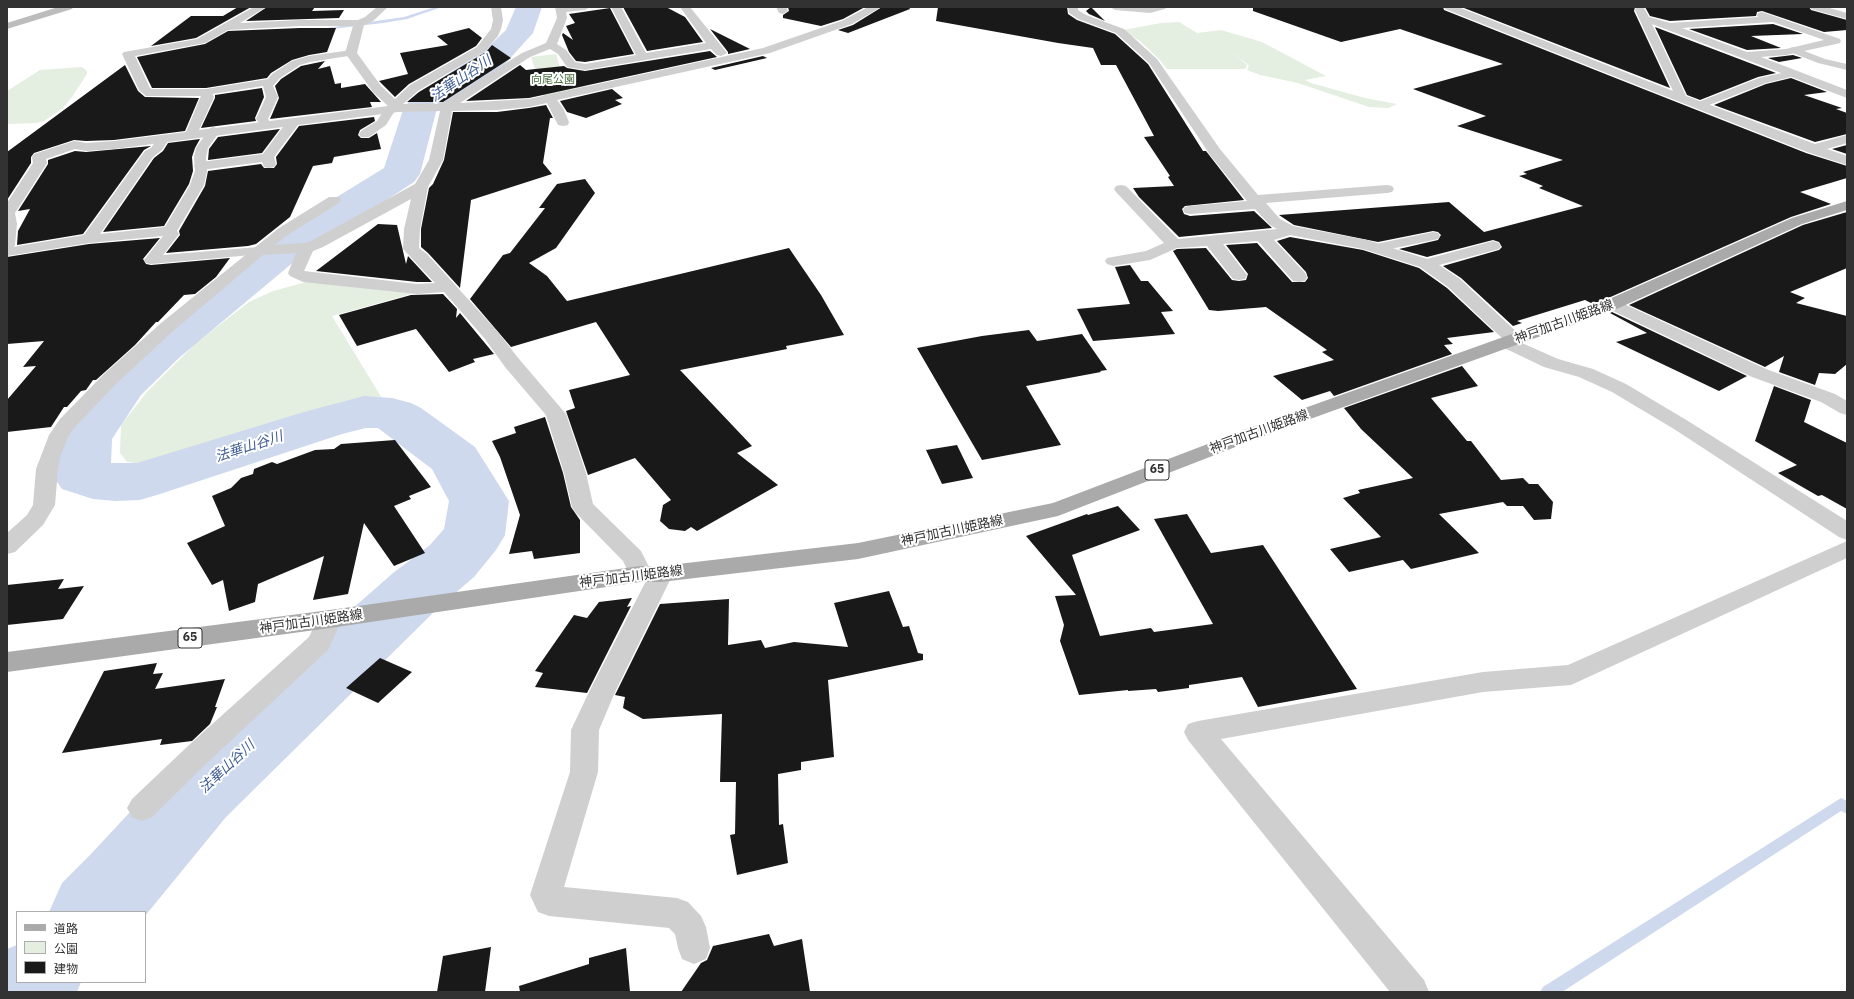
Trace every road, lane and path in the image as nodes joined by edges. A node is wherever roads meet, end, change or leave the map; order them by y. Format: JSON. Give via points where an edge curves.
{"nodes":[{"id":1,"x":68,"y":7,"type":"edge"},
{"id":2,"x":261,"y":7,"type":"edge"},
{"id":3,"x":383,"y":7,"type":"edge"},
{"id":4,"x":496,"y":7,"type":"edge"},
{"id":5,"x":585,"y":7,"type":"edge"},
{"id":6,"x":616,"y":7,"type":"edge"},
{"id":7,"x":685,"y":7,"type":"edge"},
{"id":8,"x":876,"y":7,"type":"edge"},
{"id":9,"x":1073,"y":7,"type":"edge"},
{"id":10,"x":1115,"y":7,"type":"edge"},
{"id":11,"x":1162,"y":7,"type":"edge"},
{"id":12,"x":1449,"y":7,"type":"edge"},
{"id":13,"x":1638,"y":7,"type":"edge"},
{"id":14,"x":1815,"y":7,"type":"edge"},
{"id":15,"x":561,"y":8,"type":"edge"},
{"id":16,"x":1762,"y":14,"type":"dead end"},
{"id":17,"x":1714,"y":16,"type":"dead end"},
{"id":18,"x":1847,"y":16,"type":"edge"},
{"id":19,"x":1646,"y":20,"type":"junction"},
{"id":20,"x":1775,"y":20,"type":"junction"},
{"id":21,"x":1727,"y":22,"type":"junction"},
{"id":22,"x":360,"y":23,"type":"junction"},
{"id":23,"x":1665,"y":25,"type":"junction"},
{"id":24,"x":7,"y":26,"type":"edge"},
{"id":25,"x":226,"y":27,"type":"junction"},
{"id":26,"x":1835,"y":41,"type":"junction"},
{"id":27,"x":1847,"y":44,"type":"edge"},
{"id":28,"x":551,"y":45,"type":"junction"},
{"id":29,"x":713,"y":45,"type":"junction"},
{"id":30,"x":1794,"y":50,"type":"junction"},
{"id":31,"x":351,"y":53,"type":"junction"},
{"id":32,"x":1744,"y":55,"type":"junction"},
{"id":33,"x":643,"y":56,"type":"junction"},
{"id":34,"x":728,"y":59,"type":"junction"},
{"id":35,"x":1847,"y":67,"type":"edge"},
{"id":36,"x":1791,"y":74,"type":"junction"},
{"id":37,"x":270,"y":82,"type":"junction"},
{"id":38,"x":206,"y":92,"type":"junction"},
{"id":39,"x":1847,"y":94,"type":"edge"},
{"id":40,"x":1680,"y":98,"type":"junction"},
{"id":41,"x":550,"y":99,"type":"junction"},
{"id":42,"x":1700,"y":105,"type":"junction"},
{"id":43,"x":447,"y":106,"type":"junction"},
{"id":44,"x":394,"y":107,"type":"junction"},
{"id":45,"x":294,"y":121,"type":"junction"},
{"id":46,"x":563,"y":122,"type":"dead end"},
{"id":47,"x":266,"y":124,"type":"junction"},
{"id":48,"x":214,"y":131,"type":"junction"},
{"id":49,"x":191,"y":134,"type":"junction"},
{"id":50,"x":365,"y":134,"type":"dead end"},
{"id":51,"x":163,"y":139,"type":"junction"},
{"id":52,"x":1847,"y":139,"type":"edge"},
{"id":53,"x":1812,"y":149,"type":"junction"},
{"id":54,"x":1847,"y":161,"type":"edge"},
{"id":55,"x":201,"y":166,"type":"junction"},
{"id":56,"x":421,"y":187,"type":"junction"},
{"id":57,"x":1121,"y":189,"type":"dead end"},
{"id":58,"x":1387,"y":189,"type":"dead end"},
{"id":59,"x":334,"y":200,"type":"dead end"},
{"id":60,"x":1256,"y":202,"type":"junction"},
{"id":61,"x":1847,"y":205,"type":"edge"},
{"id":62,"x":1190,"y":210,"type":"dead end"},
{"id":63,"x":1289,"y":230,"type":"junction"},
{"id":64,"x":170,"y":231,"type":"junction"},
{"id":65,"x":1262,"y":236,"type":"junction"},
{"id":66,"x":1433,"y":236,"type":"dead end"},
{"id":67,"x":90,"y":239,"type":"junction"},
{"id":68,"x":1211,"y":240,"type":"junction"},
{"id":69,"x":1174,"y":244,"type":"junction"},
{"id":70,"x":7,"y":245,"type":"edge"},
{"id":71,"x":1493,"y":246,"type":"dead end"},
{"id":72,"x":306,"y":248,"type":"junction"},
{"id":73,"x":1376,"y":248,"type":"junction"},
{"id":74,"x":258,"y":251,"type":"junction"},
{"id":75,"x":7,"y":252,"type":"edge"},
{"id":76,"x":1113,"y":261,"type":"dead end"},
{"id":77,"x":1426,"y":264,"type":"junction"},
{"id":78,"x":1238,"y":275,"type":"dead end"},
{"id":79,"x":1299,"y":277,"type":"dead end"},
{"id":80,"x":448,"y":287,"type":"junction"},
{"id":81,"x":1613,"y":304,"type":"junction"},
{"id":82,"x":1511,"y":341,"type":"junction"},
{"id":83,"x":1847,"y":409,"type":"edge"},
{"id":84,"x":1847,"y":532,"type":"edge"},
{"id":85,"x":7,"y":546,"type":"edge"},
{"id":86,"x":1847,"y":549,"type":"edge"},
{"id":87,"x":651,"y":574,"type":"junction"},
{"id":88,"x":330,"y":619,"type":"junction"},
{"id":89,"x":7,"y":662,"type":"edge"},
{"id":90,"x":142,"y":808,"type":"dead end"},
{"id":91,"x":694,"y":948,"type":"dead end"},
{"id":92,"x":1412,"y":992,"type":"edge"}],
"edges":[{"from":1,"to":24,"type":"street"},
{"from":2,"to":25,"type":"street"},
{"from":3,"to":22,"type":"street"},
{"from":4,"to":44,"type":"street","via":[[496,29],[481,49],[414,88]]},
{"from":5,"to":15,"type":"street"},
{"from":6,"to":33,"type":"street"},
{"from":7,"to":29,"type":"street"},
{"from":8,"to":34,"type":"street","via":[[834,28],[766,50]]},
{"from":9,"to":60,"type":"street","via":[[1073,11],[1082,16],[1120,31],[1153,61],[1215,152]]},
{"from":10,"to":11,"type":"lane","via":[[1150,10]]},
{"from":12,"to":40,"type":"street"},
{"from":13,"to":19,"type":"street"},
{"from":14,"to":18,"type":"street"},
{"from":15,"to":28,"type":"street","via":[[562,18]]},
{"from":16,"to":20,"type":"street"},
{"from":17,"to":21,"type":"street"},
{"from":19,"to":23,"type":"street"},
{"from":19,"to":40,"type":"street","via":[[1678,88]]},
{"from":20,"to":21,"type":"street"},
{"from":20,"to":26,"type":"street"},
{"from":21,"to":23,"type":"street"},
{"from":22,"to":25,"type":"street"},
{"from":22,"to":31,"type":"street"},
{"from":23,"to":32,"type":"street"},
{"from":25,"to":38,"type":"street","via":[[201,41],[128,54],[145,90],[150,93]]},
{"from":26,"to":27,"type":"street"},
{"from":26,"to":30,"type":"street"},
{"from":28,"to":33,"type":"street","via":[[562,52],[571,65],[585,67]]},
{"from":28,"to":43,"type":"street","via":[[526,55]]},
{"from":29,"to":33,"type":"street"},
{"from":29,"to":34,"type":"street"},
{"from":30,"to":32,"type":"street"},
{"from":30,"to":35,"type":"lane"},
{"from":31,"to":37,"type":"lane","via":[[303,61]]},
{"from":31,"to":44,"type":"street"},
{"from":32,"to":36,"type":"street"},
{"from":34,"to":41,"type":"street"},
{"from":36,"to":39,"type":"street"},
{"from":36,"to":42,"type":"lane","via":[[1763,80]]},
{"from":37,"to":38,"type":"lane"},
{"from":37,"to":47,"type":"lane","via":[[268,86],[272,97],[262,119]]},
{"from":38,"to":49,"type":"street","via":[[208,97]]},
{"from":40,"to":42,"type":"street"},
{"from":41,"to":43,"type":"street","via":[[512,105]]},
{"from":41,"to":46,"type":"street"},
{"from":42,"to":53,"type":"street"},
{"from":43,"to":44,"type":"street"},
{"from":43,"to":56,"type":"street","via":[[436,160]]},
{"from":44,"to":45,"type":"street"},
{"from":44,"to":50,"type":"lane","via":[[382,123]]},
{"from":45,"to":47,"type":"street"},
{"from":45,"to":55,"type":"street","via":[[268,160]]},
{"from":47,"to":48,"type":"street"},
{"from":48,"to":49,"type":"street"},
{"from":48,"to":55,"type":"lane","via":[[202,148]]},
{"from":49,"to":51,"type":"street"},
{"from":51,"to":67,"type":"lane","via":[[156,150],[149,154]]},
{"from":51,"to":70,"type":"street","via":[[86,147],[74,145],[39,157],[40,163],[8,213]]},
{"from":52,"to":53,"type":"street"},
{"from":53,"to":54,"type":"street"},
{"from":55,"to":64,"type":"lane","via":[[197,185]]},
{"from":56,"to":72,"type":"street"},
{"from":56,"to":80,"type":"street","via":[[412,229],[411,249]]},
{"from":57,"to":69,"type":"street"},
{"from":58,"to":60,"type":"street"},
{"from":59,"to":74,"type":"street","via":[[284,231]]},
{"from":60,"to":62,"type":"street"},
{"from":60,"to":63,"type":"street","via":[[1275,222]]},
{"from":61,"to":81,"type":"main road","name":"神戸加古川姫路線","number":"65","via":[[1797,221]]},
{"from":63,"to":65,"type":"street"},
{"from":63,"to":73,"type":"street"},
{"from":64,"to":67,"type":"lane"},
{"from":64,"to":74,"type":"lane","via":[[172,234],[151,260]]},
{"from":65,"to":68,"type":"street"},
{"from":65,"to":79,"type":"street"},
{"from":66,"to":73,"type":"lane"},
{"from":67,"to":75,"type":"lane"},
{"from":68,"to":69,"type":"street"},
{"from":68,"to":78,"type":"street"},
{"from":69,"to":76,"type":"street","via":[[1150,255]]},
{"from":71,"to":77,"type":"street"},
{"from":72,"to":74,"type":"street"},
{"from":72,"to":80,"type":"street","via":[[296,270],[296,273],[303,277],[417,289]]},
{"from":73,"to":77,"type":"street"},
{"from":74,"to":85,"type":"street","via":[[167,327],[67,423],[50,457],[44,505],[35,520]]},
{"from":77,"to":82,"type":"street","via":[[1454,283]]},
{"from":80,"to":87,"type":"street","via":[[556,414],[583,507]]},
{"from":81,"to":82,"type":"main road","name":"神戸加古川姫路線","number":"65"},
{"from":81,"to":83,"type":"street","via":[[1759,373],[1828,398]]},
{"from":82,"to":84,"type":"street","via":[[1551,363],[1586,373],[1619,388]]},
{"from":82,"to":87,"type":"main road","name":"神戸加古川姫路線","number":"65","via":[[1266,428],[1058,509],[858,551]]},
{"from":86,"to":92,"type":"street","via":[[1571,675],[1483,682],[1198,732]]},
{"from":87,"to":88,"type":"main road","name":"神戸加古川姫路線","number":"65"},
{"from":87,"to":91,"type":"street","via":[[586,730],[584,772],[546,895],[549,901],[677,913],[690,927]]},
{"from":88,"to":89,"type":"main road","name":"神戸加古川姫路線","number":"65"},
{"from":88,"to":90,"type":"street","via":[[319,643]]}]}
